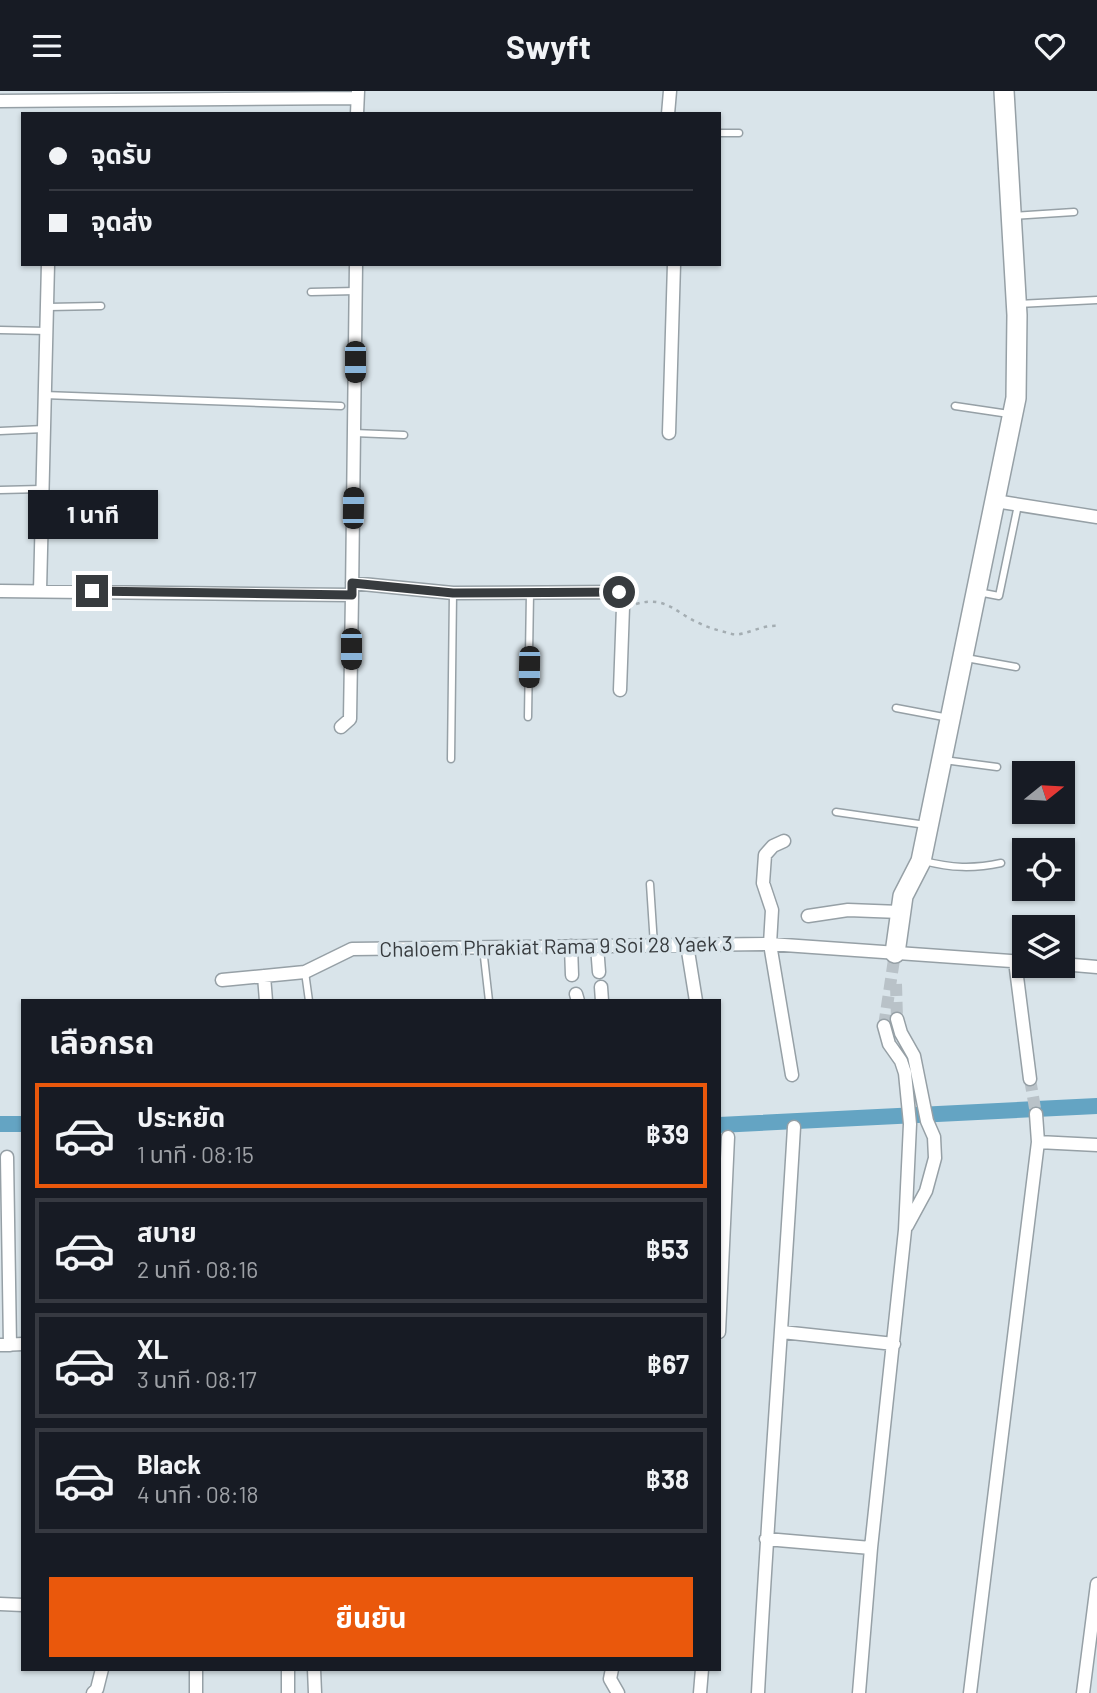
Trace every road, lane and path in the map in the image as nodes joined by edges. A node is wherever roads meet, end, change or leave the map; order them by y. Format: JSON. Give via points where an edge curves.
{"nodes":[{"id":1,"x":670,"y":91,"type":"edge"},
{"id":2,"x":1004,"y":91,"type":"edge"},
{"id":3,"x":358,"y":95,"type":"edge"},
{"id":4,"x":0,"y":101,"type":"edge"},
{"id":5,"x":49,"y":108,"type":"edge"},
{"id":6,"x":668,"y":112,"type":"edge"},
{"id":7,"x":721,"y":133,"type":"edge"},
{"id":8,"x":739,"y":133,"type":"dead end"},
{"id":9,"x":1074,"y":212,"type":"dead end"},
{"id":10,"x":1010,"y":216,"type":"junction"},
{"id":11,"x":48,"y":266,"type":"edge"},
{"id":12,"x":356,"y":266,"type":"edge"},
{"id":13,"x":674,"y":266,"type":"edge"},
{"id":14,"x":356,"y":291,"type":"junction"},
{"id":15,"x":311,"y":292,"type":"dead end"},
{"id":16,"x":1097,"y":300,"type":"edge"},
{"id":17,"x":1016,"y":304,"type":"junction"},
{"id":18,"x":101,"y":306,"type":"dead end"},
{"id":19,"x":48,"y":307,"type":"junction"},
{"id":20,"x":0,"y":330,"type":"edge"},
{"id":21,"x":47,"y":331,"type":"junction"},
{"id":22,"x":44,"y":395,"type":"junction"},
{"id":23,"x":341,"y":406,"type":"dead end"},
{"id":24,"x":955,"y":406,"type":"dead end"},
{"id":25,"x":1012,"y":414,"type":"junction"},
{"id":26,"x":44,"y":429,"type":"junction"},
{"id":27,"x":0,"y":431,"type":"edge"},
{"id":28,"x":354,"y":433,"type":"junction"},
{"id":29,"x":669,"y":433,"type":"dead end"},
{"id":30,"x":404,"y":435,"type":"dead end"},
{"id":31,"x":42,"y":489,"type":"junction"},
{"id":32,"x":0,"y":490,"type":"edge"},
{"id":33,"x":995,"y":501,"type":"junction"},
{"id":34,"x":1018,"y":505,"type":"junction"},
{"id":35,"x":1097,"y":517,"type":"edge"},
{"id":36,"x":352,"y":589,"type":"junction"},
{"id":37,"x":0,"y":591,"type":"edge"},
{"id":38,"x":40,"y":591,"type":"junction"},
{"id":39,"x":530,"y":592,"type":"junction"},
{"id":40,"x":976,"y":592,"type":"junction"},
{"id":41,"x":453,"y":593,"type":"junction"},
{"id":42,"x":623,"y":607,"type":"junction"},
{"id":43,"x":779,"y":626,"type":"dead end"},
{"id":44,"x":963,"y":657,"type":"junction"},
{"id":45,"x":1016,"y":667,"type":"dead end"},
{"id":46,"x":620,"y":690,"type":"dead end"},
{"id":47,"x":896,"y":708,"type":"dead end"},
{"id":48,"x":528,"y":717,"type":"dead end"},
{"id":49,"x":950,"y":719,"type":"junction"},
{"id":50,"x":341,"y":727,"type":"dead end"},
{"id":51,"x":451,"y":759,"type":"dead end"},
{"id":52,"x":942,"y":759,"type":"junction"},
{"id":53,"x":997,"y":767,"type":"dead end"},
{"id":54,"x":836,"y":812,"type":"dead end"},
{"id":55,"x":928,"y":825,"type":"junction"},
{"id":56,"x":784,"y":841,"type":"dead end"},
{"id":57,"x":921,"y":861,"type":"junction"},
{"id":58,"x":1001,"y":863,"type":"dead end"},
{"id":59,"x":650,"y":884,"type":"dead end"},
{"id":60,"x":900,"y":912,"type":"junction"},
{"id":61,"x":808,"y":916,"type":"dead end"},
{"id":62,"x":770,"y":944,"type":"junction"},
{"id":63,"x":654,"y":945,"type":"junction"},
{"id":64,"x":687,"y":945,"type":"junction"},
{"id":65,"x":571,"y":946,"type":"junction"},
{"id":66,"x":597,"y":946,"type":"junction"},
{"id":67,"x":483,"y":948,"type":"junction"},
{"id":68,"x":895,"y":953,"type":"junction"},
{"id":69,"x":1012,"y":961,"type":"edge"},
{"id":70,"x":1075,"y":965,"type":"edge"},
{"id":71,"x":1097,"y":967,"type":"edge"},
{"id":72,"x":305,"y":972,"type":"junction"},
{"id":73,"x":599,"y":972,"type":"dead end"},
{"id":74,"x":572,"y":975,"type":"dead end"},
{"id":75,"x":264,"y":976,"type":"junction"},
{"id":76,"x":1021,"y":978,"type":"edge"},
{"id":77,"x":222,"y":979,"type":"dead end"},
{"id":78,"x":601,"y":987,"type":"dead end"},
{"id":79,"x":266,"y":999,"type":"edge"},
{"id":80,"x":309,"y":999,"type":"edge"},
{"id":81,"x":489,"y":999,"type":"edge"},
{"id":82,"x":602,"y":999,"type":"edge"},
{"id":83,"x":696,"y":999,"type":"edge"},
{"id":84,"x":897,"y":1019,"type":"tunnel mouth"},
{"id":85,"x":884,"y":1026,"type":"tunnel mouth"},
{"id":86,"x":792,"y":1075,"type":"dead end"},
{"id":87,"x":1030,"y":1079,"type":"tunnel mouth"},
{"id":88,"x":1036,"y":1115,"type":"tunnel mouth"},
{"id":89,"x":794,"y":1127,"type":"dead end"},
{"id":90,"x":728,"y":1137,"type":"dead end"},
{"id":91,"x":1038,"y":1142,"type":"junction"},
{"id":92,"x":1097,"y":1145,"type":"edge"},
{"id":93,"x":7,"y":1157,"type":"dead end"},
{"id":94,"x":905,"y":1230,"type":"junction"},
{"id":95,"x":722,"y":1234,"type":"edge"},
{"id":96,"x":721,"y":1267,"type":"edge"},
{"id":97,"x":782,"y":1332,"type":"junction"},
{"id":98,"x":894,"y":1344,"type":"junction"},
{"id":99,"x":11,"y":1345,"type":"edge"},
{"id":100,"x":766,"y":1539,"type":"junction"},
{"id":101,"x":871,"y":1548,"type":"junction"},
{"id":102,"x":1097,"y":1584,"type":"edge"},
{"id":103,"x":0,"y":1604,"type":"edge"},
{"id":104,"x":21,"y":1605,"type":"edge"},
{"id":105,"x":102,"y":1671,"type":"edge"},
{"id":106,"x":196,"y":1671,"type":"edge"},
{"id":107,"x":288,"y":1671,"type":"edge"},
{"id":108,"x":314,"y":1671,"type":"edge"},
{"id":109,"x":612,"y":1671,"type":"edge"},
{"id":110,"x":702,"y":1671,"type":"edge"},
{"id":111,"x":93,"y":1693,"type":"edge"},
{"id":112,"x":196,"y":1693,"type":"edge"},
{"id":113,"x":288,"y":1693,"type":"edge"},
{"id":114,"x":315,"y":1693,"type":"edge"},
{"id":115,"x":618,"y":1693,"type":"edge"},
{"id":116,"x":700,"y":1693,"type":"edge"},
{"id":117,"x":758,"y":1693,"type":"edge"},
{"id":118,"x":859,"y":1693,"type":"edge"},
{"id":119,"x":970,"y":1693,"type":"edge"},
{"id":120,"x":1083,"y":1693,"type":"edge"}],
"edges":[{"from":1,"to":6,"type":"street"},
{"from":2,"to":10,"type":"street"},
{"from":3,"to":5,"type":"street"},
{"from":4,"to":5,"type":"street"},
{"from":7,"to":8,"type":"lane"},
{"from":9,"to":10,"type":"lane"},
{"from":10,"to":17,"type":"street"},
{"from":11,"to":19,"type":"street"},
{"from":12,"to":14,"type":"street"},
{"from":13,"to":29,"type":"street"},
{"from":14,"to":15,"type":"lane"},
{"from":14,"to":28,"type":"street"},
{"from":16,"to":17,"type":"lane"},
{"from":17,"to":25,"type":"street"},
{"from":18,"to":19,"type":"lane"},
{"from":19,"to":21,"type":"street"},
{"from":20,"to":21,"type":"lane"},
{"from":21,"to":22,"type":"street"},
{"from":22,"to":23,"type":"lane"},
{"from":22,"to":26,"type":"street"},
{"from":24,"to":25,"type":"lane"},
{"from":25,"to":33,"type":"street"},
{"from":26,"to":27,"type":"lane"},
{"from":26,"to":31,"type":"street"},
{"from":28,"to":30,"type":"lane"},
{"from":28,"to":36,"type":"street"},
{"from":31,"to":32,"type":"lane"},
{"from":31,"to":38,"type":"street"},
{"from":33,"to":34,"type":"street"},
{"from":33,"to":40,"type":"street"},
{"from":34,"to":35,"type":"street"},
{"from":34,"to":40,"type":"lane","via":[[999,596]]},
{"from":36,"to":38,"type":"street"},
{"from":36,"to":41,"type":"street"},
{"from":36,"to":50,"type":"street","via":[[349,719]]},
{"from":37,"to":38,"type":"street"},
{"from":39,"to":41,"type":"street"},
{"from":39,"to":42,"type":"street","via":[[614,591],[623,598]]},
{"from":39,"to":48,"type":"lane"},
{"from":40,"to":44,"type":"street"},
{"from":41,"to":51,"type":"lane"},
{"from":42,"to":43,"type":"path","via":[[648,600],[672,605],[700,624],[737,635],[766,625]]},
{"from":42,"to":46,"type":"street"},
{"from":44,"to":45,"type":"lane"},
{"from":44,"to":49,"type":"street"},
{"from":47,"to":49,"type":"lane"},
{"from":49,"to":52,"type":"street"},
{"from":52,"to":53,"type":"lane"},
{"from":52,"to":55,"type":"street"},
{"from":54,"to":55,"type":"lane"},
{"from":55,"to":57,"type":"street"},
{"from":56,"to":62,"type":"street","via":[[765,855],[763,883],[772,910]]},
{"from":57,"to":58,"type":"lane","via":[[953,868]]},
{"from":57,"to":60,"type":"street","via":[[902,896]]},
{"from":59,"to":63,"type":"lane"},
{"from":60,"to":61,"type":"street","via":[[848,910]]},
{"from":60,"to":68,"type":"street"},
{"from":62,"to":64,"type":"street","name":"Chaloem Phrakiat Rama 9 Soi 28 Yaek 3"},
{"from":62,"to":68,"type":"street","name":"Chaloem Phrakiat Rama 9 Soi 28 Yaek 3"},
{"from":62,"to":86,"type":"street"},
{"from":63,"to":64,"type":"street","name":"Chaloem Phrakiat Rama 9 Soi 28 Yaek 3"},
{"from":63,"to":66,"type":"street","name":"Chaloem Phrakiat Rama 9 Soi 28 Yaek 3"},
{"from":64,"to":83,"type":"street"},
{"from":65,"to":66,"type":"street","name":"Chaloem Phrakiat Rama 9 Soi 28 Yaek 3"},
{"from":65,"to":67,"type":"street","name":"Chaloem Phrakiat Rama 9 Soi 28 Yaek 3"},
{"from":65,"to":74,"type":"street"},
{"from":66,"to":73,"type":"street"},
{"from":67,"to":72,"type":"street","name":"Chaloem Phrakiat Rama 9 Soi 28 Yaek 3","via":[[352,949]]},
{"from":67,"to":81,"type":"lane"},
{"from":68,"to":69,"type":"street","name":"Chaloem Phrakiat Rama 9 Soi 28 Yaek 3"},
{"from":70,"to":71,"type":"street"},
{"from":72,"to":75,"type":"street","name":"Chaloem Phrakiat Rama 9 Soi 28 Yaek 3"},
{"from":72,"to":80,"type":"lane"},
{"from":75,"to":77,"type":"street","name":"Chaloem Phrakiat Rama 9 Soi 28 Yaek 3"},
{"from":75,"to":79,"type":"street"},
{"from":76,"to":87,"type":"street"},
{"from":78,"to":82,"type":"street"},
{"from":84,"to":94,"type":"street","via":[[914,1056],[936,1158],[933,1174]]},
{"from":85,"to":94,"type":"street","via":[[901,1061],[910,1123]]},
{"from":88,"to":91,"type":"street"},
{"from":89,"to":97,"type":"street"},
{"from":90,"to":95,"type":"street"},
{"from":91,"to":92,"type":"street"},
{"from":91,"to":119,"type":"street"},
{"from":93,"to":99,"type":"street"},
{"from":94,"to":98,"type":"street"},
{"from":95,"to":96,"type":"street"},
{"from":97,"to":98,"type":"street"},
{"from":97,"to":100,"type":"street"},
{"from":98,"to":101,"type":"street"},
{"from":100,"to":101,"type":"street"},
{"from":100,"to":117,"type":"street"},
{"from":101,"to":118,"type":"street"},
{"from":102,"to":120,"type":"street"},
{"from":103,"to":104,"type":"street"},
{"from":105,"to":111,"type":"street"},
{"from":106,"to":112,"type":"street"},
{"from":107,"to":113,"type":"street"},
{"from":108,"to":114,"type":"street"},
{"from":109,"to":115,"type":"street","via":[[610,1679]]},
{"from":110,"to":116,"type":"street"}]}
